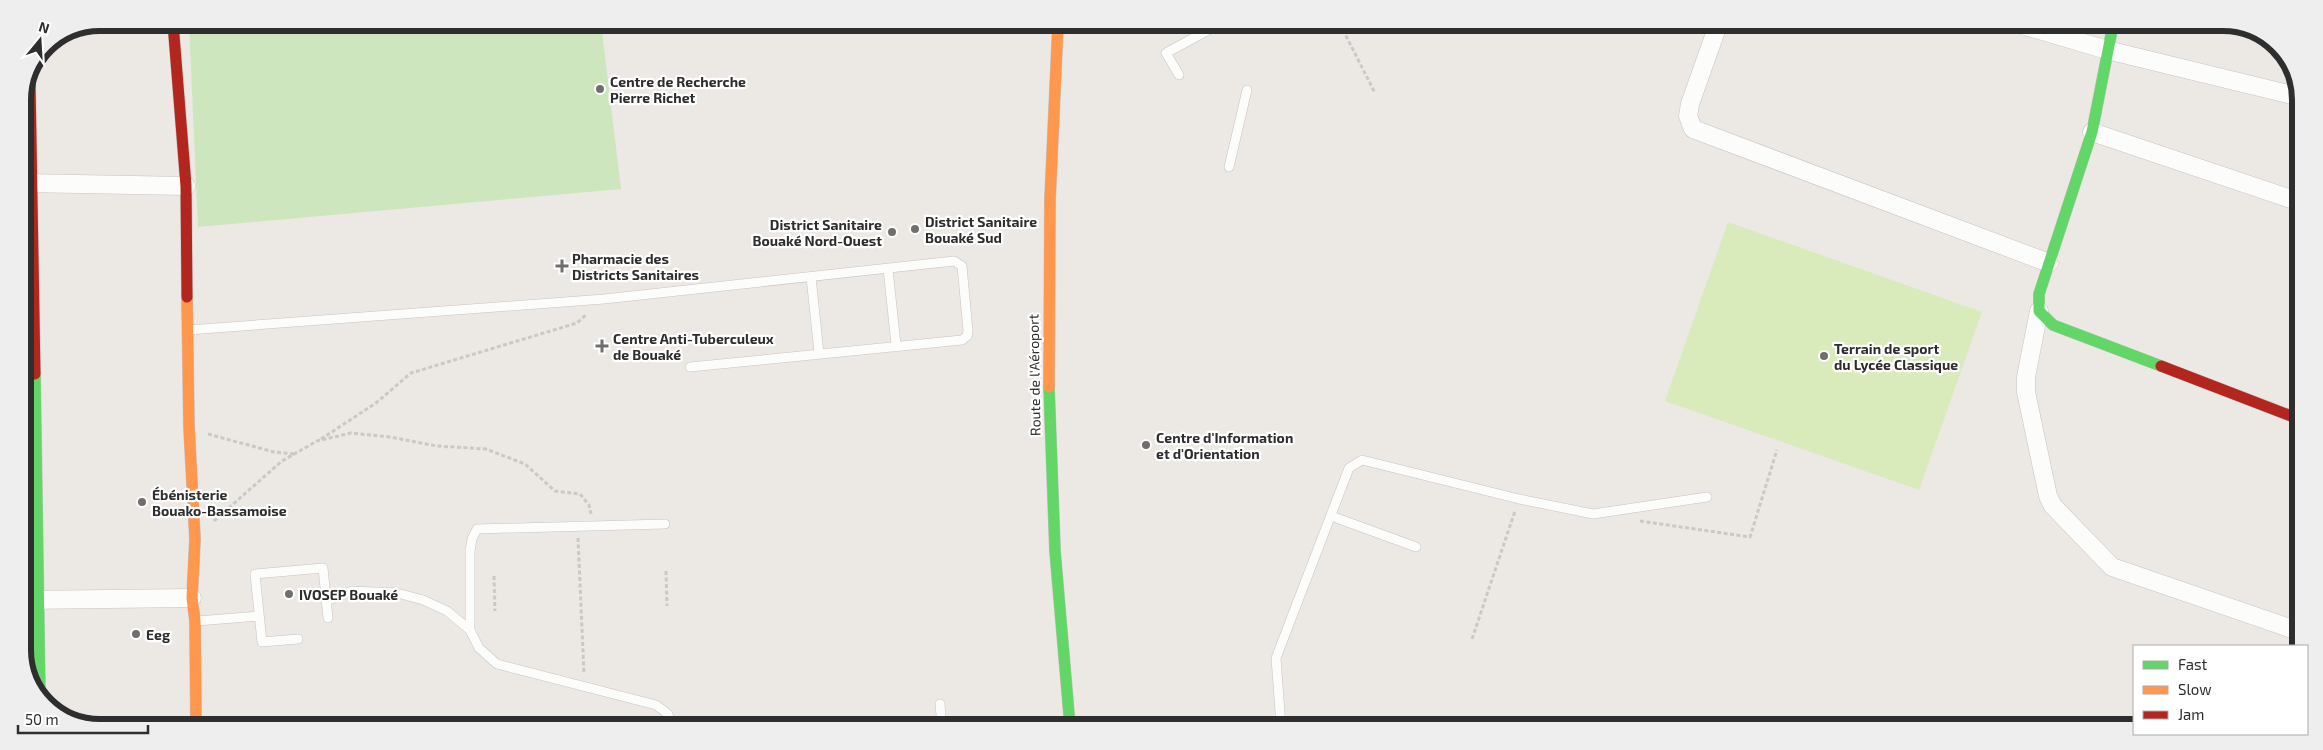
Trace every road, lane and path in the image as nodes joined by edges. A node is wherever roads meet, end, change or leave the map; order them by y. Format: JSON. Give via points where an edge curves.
{"nodes":[{"id":1,"x":174,"y":31,"type":"edge"},
{"id":2,"x":1058,"y":31,"type":"edge"},
{"id":3,"x":1206,"y":31,"type":"edge"},
{"id":4,"x":1344,"y":31,"type":"edge"},
{"id":5,"x":1716,"y":31,"type":"edge"},
{"id":6,"x":2042,"y":31,"type":"edge"},
{"id":7,"x":2112,"y":31,"type":"edge"},
{"id":8,"x":2107,"y":50,"type":"junction"},
{"id":9,"x":1179,"y":75,"type":"dead end"},
{"id":10,"x":1247,"y":90,"type":"dead end"},
{"id":11,"x":1375,"y":93,"type":"dead end"},
{"id":12,"x":2292,"y":95,"type":"edge"},
{"id":13,"x":2092,"y":132,"type":"junction"},
{"id":14,"x":1229,"y":167,"type":"dead end"},
{"id":15,"x":31,"y":183,"type":"edge"},
{"id":16,"x":186,"y":186,"type":"junction"},
{"id":17,"x":2292,"y":199,"type":"edge"},
{"id":18,"x":2049,"y":263,"type":"junction"},
{"id":19,"x":888,"y":269,"type":"junction"},
{"id":20,"x":811,"y":277,"type":"junction"},
{"id":21,"x":604,"y":299,"type":"junction"},
{"id":22,"x":2039,"y":311,"type":"junction"},
{"id":23,"x":188,"y":330,"type":"junction"},
{"id":24,"x":896,"y":345,"type":"junction"},
{"id":25,"x":819,"y":353,"type":"junction"},
{"id":26,"x":690,"y":366,"type":"dead end"},
{"id":27,"x":2292,"y":416,"type":"edge"},
{"id":28,"x":189,"y":427,"type":"junction"},
{"id":29,"x":317,"y":441,"type":"junction"},
{"id":30,"x":1777,"y":450,"type":"dead end"},
{"id":31,"x":295,"y":454,"type":"junction"},
{"id":32,"x":1707,"y":497,"type":"dead end"},
{"id":33,"x":1519,"y":498,"type":"junction"},
{"id":34,"x":1331,"y":516,"type":"junction"},
{"id":35,"x":1632,"y":520,"type":"dead end"},
{"id":36,"x":665,"y":524,"type":"dead end"},
{"id":37,"x":578,"y":527,"type":"junction"},
{"id":38,"x":592,"y":527,"type":"junction"},
{"id":39,"x":194,"y":540,"type":"junction"},
{"id":40,"x":1416,"y":547,"type":"dead end"},
{"id":41,"x":666,"y":571,"type":"dead end"},
{"id":42,"x":494,"y":576,"type":"dead end"},
{"id":43,"x":192,"y":598,"type":"junction"},
{"id":44,"x":31,"y":600,"type":"edge"},
{"id":45,"x":326,"y":601,"type":"junction"},
{"id":46,"x":667,"y":606,"type":"dead end"},
{"id":47,"x":31,"y":610,"type":"edge"},
{"id":48,"x":495,"y":612,"type":"dead end"},
{"id":49,"x":259,"y":616,"type":"junction"},
{"id":50,"x":328,"y":618,"type":"dead end"},
{"id":51,"x":195,"y":621,"type":"junction"},
{"id":52,"x":2292,"y":629,"type":"edge"},
{"id":53,"x":470,"y":630,"type":"junction"},
{"id":54,"x":298,"y":638,"type":"dead end"},
{"id":55,"x":1472,"y":639,"type":"dead end"},
{"id":56,"x":38,"y":680,"type":"edge"},
{"id":57,"x":584,"y":687,"type":"junction"},
{"id":58,"x":940,"y":704,"type":"dead end"},
{"id":59,"x":196,"y":719,"type":"edge"},
{"id":60,"x":669,"y":719,"type":"edge"},
{"id":61,"x":941,"y":719,"type":"edge"},
{"id":62,"x":1069,"y":719,"type":"edge"},
{"id":63,"x":1280,"y":719,"type":"edge"}],
"edges":[{"from":1,"to":16,"type":"street"},
{"from":2,"to":62,"type":"street","name":"Route de l'Aéroport","via":[[1051,138],[1048,332],[1051,502]]},
{"from":3,"to":9,"type":"lane","via":[[1166,53]]},
{"from":4,"to":11,"type":"path"},
{"from":5,"to":18,"type":"street","via":[[1690,104],[1688,116],[1693,129]]},
{"from":6,"to":8,"type":"street"},
{"from":7,"to":8,"type":"street"},
{"from":8,"to":12,"type":"street"},
{"from":8,"to":13,"type":"street"},
{"from":10,"to":14,"type":"lane"},
{"from":13,"to":17,"type":"street"},
{"from":13,"to":18,"type":"street"},
{"from":15,"to":16,"type":"street"},
{"from":16,"to":23,"type":"street"},
{"from":18,"to":22,"type":"street"},
{"from":19,"to":20,"type":"lane"},
{"from":19,"to":24,"type":"lane"},
{"from":19,"to":24,"type":"lane","via":[[954,261],[962,266],[967,336],[962,340]]},
{"from":20,"to":21,"type":"lane"},
{"from":20,"to":25,"type":"lane"},
{"from":21,"to":23,"type":"lane"},
{"from":21,"to":29,"type":"path","via":[[577,323],[411,373],[376,403]]},
{"from":22,"to":27,"type":"street","via":[[2053,325]]},
{"from":22,"to":52,"type":"street","via":[[2026,376],[2026,392],[2048,496],[2053,506],[2112,567]]},
{"from":23,"to":28,"type":"street"},
{"from":24,"to":25,"type":"lane"},
{"from":25,"to":26,"type":"lane"},
{"from":28,"to":31,"type":"path","via":[[274,452]]},
{"from":28,"to":39,"type":"street"},
{"from":29,"to":31,"type":"path"},
{"from":29,"to":38,"type":"path","via":[[351,433],[390,436],[438,446],[486,449],[525,464],[555,492],[580,494],[589,505]]},
{"from":30,"to":35,"type":"path","via":[[1750,537]]},
{"from":31,"to":39,"type":"path","via":[[256,482]]},
{"from":32,"to":33,"type":"lane","via":[[1593,514]]},
{"from":33,"to":34,"type":"lane","via":[[1362,460],[1349,468]]},
{"from":33,"to":55,"type":"path"},
{"from":34,"to":40,"type":"lane"},
{"from":34,"to":63,"type":"lane","via":[[1276,658]]},
{"from":36,"to":38,"type":"lane"},
{"from":37,"to":38,"type":"lane"},
{"from":37,"to":53,"type":"lane","via":[[477,529],[470,551]]},
{"from":37,"to":57,"type":"path"},
{"from":39,"to":43,"type":"street"},
{"from":41,"to":46,"type":"path"},
{"from":42,"to":48,"type":"path"},
{"from":43,"to":44,"type":"street"},
{"from":43,"to":51,"type":"street"},
{"from":45,"to":49,"type":"lane","via":[[323,568],[255,574]]},
{"from":45,"to":50,"type":"lane"},
{"from":45,"to":53,"type":"lane","via":[[352,591],[397,593],[447,611]]},
{"from":47,"to":56,"type":"street"},
{"from":49,"to":51,"type":"lane"},
{"from":49,"to":54,"type":"lane","via":[[262,642]]},
{"from":51,"to":59,"type":"street"},
{"from":53,"to":57,"type":"lane","via":[[479,648],[497,664]]},
{"from":57,"to":60,"type":"lane","via":[[656,706],[668,714]]},
{"from":58,"to":61,"type":"lane"}]}
